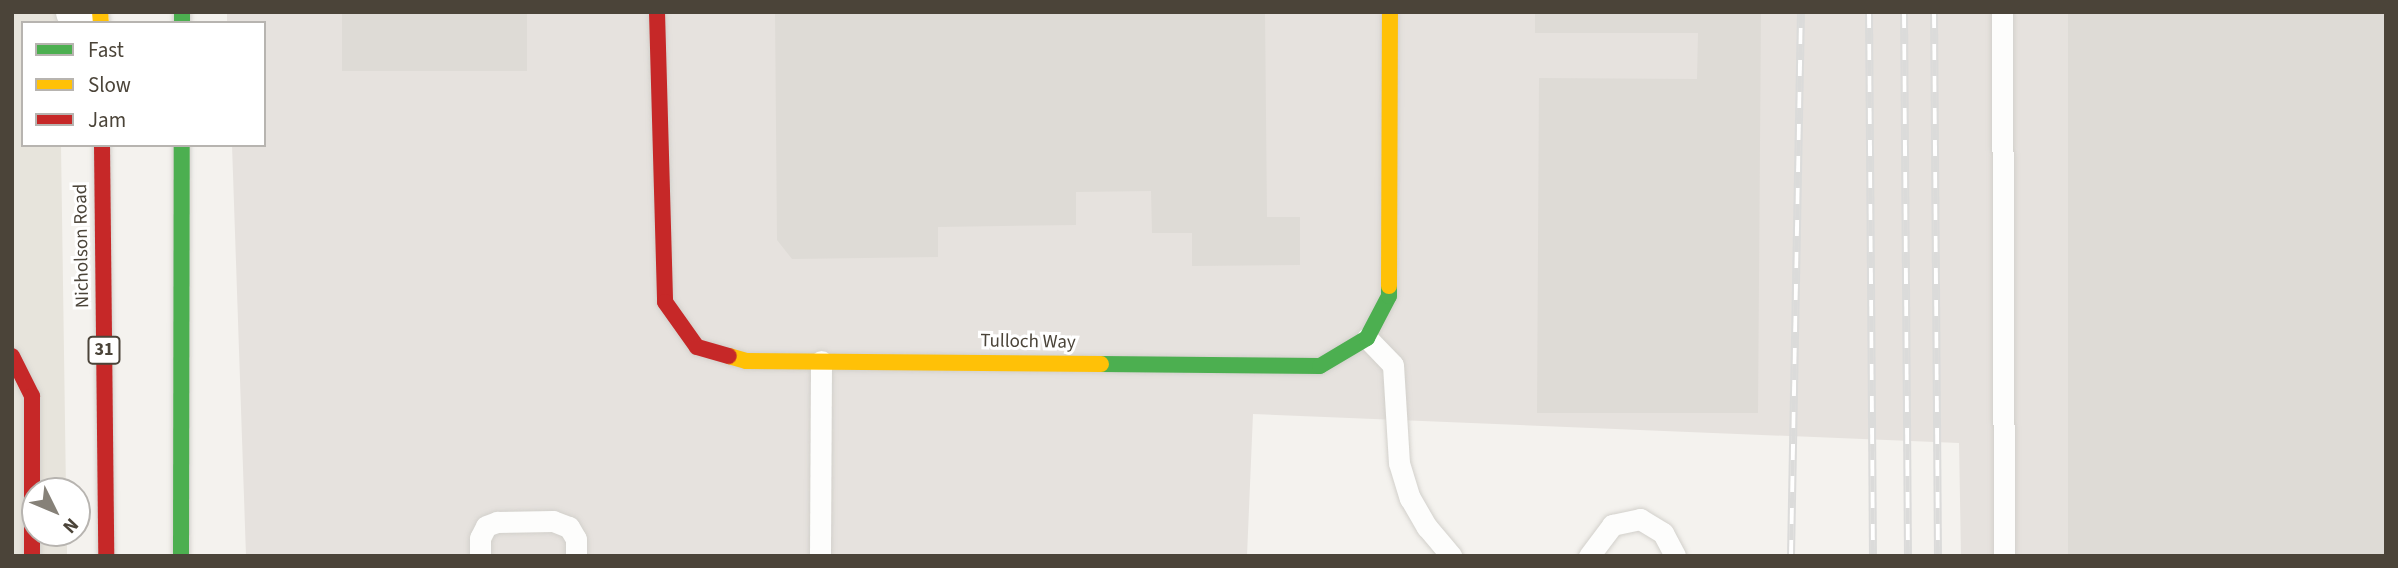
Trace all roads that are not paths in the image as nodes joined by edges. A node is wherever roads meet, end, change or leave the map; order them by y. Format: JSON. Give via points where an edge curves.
{"nodes":[{"id":1,"x":657,"y":12,"type":"edge"},
{"id":2,"x":1390,"y":12,"type":"edge"},
{"id":3,"x":2002,"y":12,"type":"edge"},
{"id":4,"x":102,"y":147,"type":"edge"},
{"id":5,"x":182,"y":147,"type":"edge"},
{"id":6,"x":1367,"y":338,"type":"junction"},
{"id":7,"x":12,"y":356,"type":"edge"},
{"id":8,"x":821,"y":361,"type":"junction"},
{"id":9,"x":32,"y":556,"type":"edge"},
{"id":10,"x":106,"y":556,"type":"edge"},
{"id":11,"x":181,"y":556,"type":"edge"},
{"id":12,"x":480,"y":556,"type":"edge"},
{"id":13,"x":576,"y":556,"type":"edge"},
{"id":14,"x":820,"y":556,"type":"edge"},
{"id":15,"x":1451,"y":556,"type":"edge"},
{"id":16,"x":1589,"y":556,"type":"edge"},
{"id":17,"x":1675,"y":556,"type":"edge"},
{"id":18,"x":2004,"y":556,"type":"edge"}],
"edges":[{"from":1,"to":8,"type":"street","name":"Tulloch Way","via":[[665,302],[697,347],[746,361]]},
{"from":2,"to":6,"type":"street","via":[[1389,296]]},
{"from":3,"to":18,"type":"lane"},
{"from":4,"to":10,"type":"street","name":"Nicholson Road","number":"31"},
{"from":5,"to":11,"type":"street"},
{"from":6,"to":8,"type":"street","name":"Tulloch Way","via":[[1320,366]]},
{"from":6,"to":15,"type":"lane","via":[[1393,365],[1399,463],[1410,498]]},
{"from":7,"to":9,"type":"street","via":[[32,396]]},
{"from":8,"to":14,"type":"lane"},
{"from":12,"to":13,"type":"lane","via":[[480,538],[486,526],[554,521],[569,527],[576,539]]},
{"from":16,"to":17,"type":"lane","via":[[1612,525],[1640,519],[1663,533]]}]}
